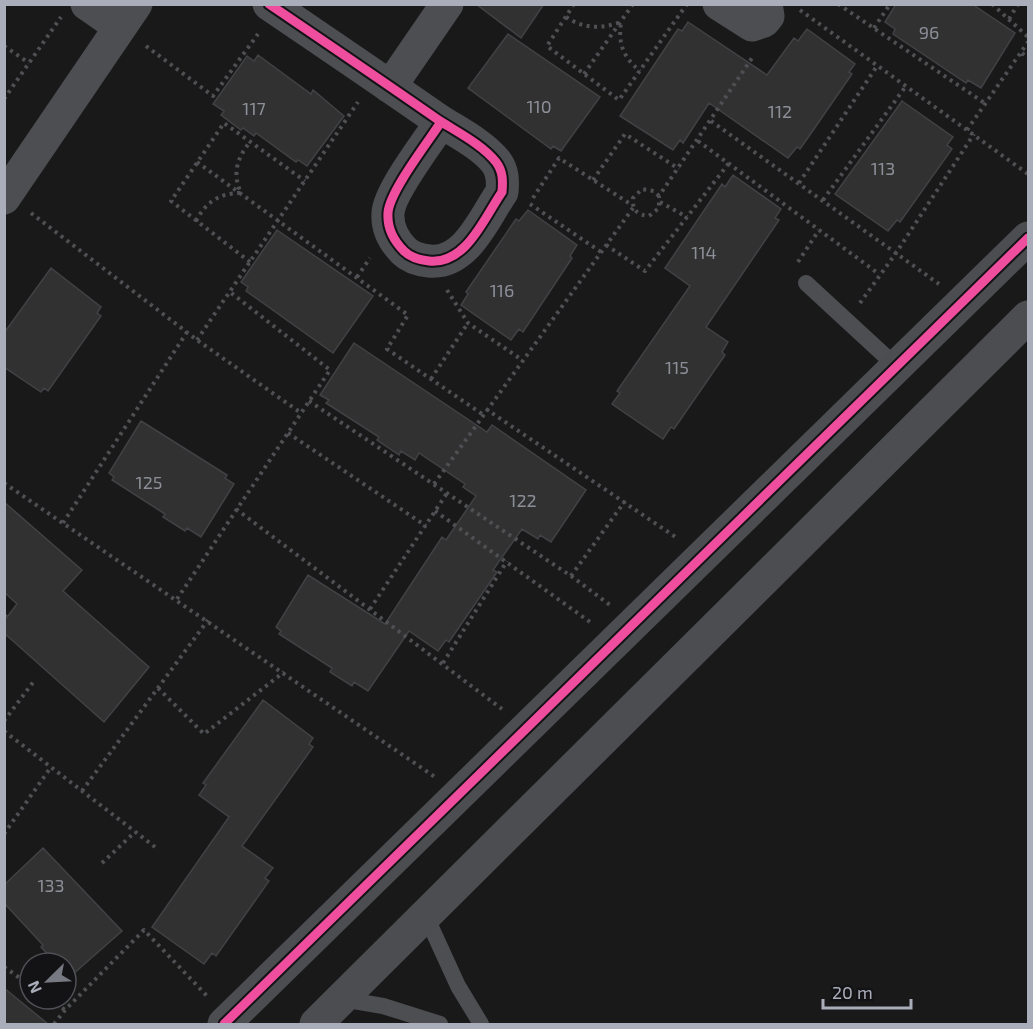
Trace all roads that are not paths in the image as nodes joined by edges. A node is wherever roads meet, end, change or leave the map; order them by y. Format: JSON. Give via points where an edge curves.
{"nodes":[{"id":1,"x":447,"y":4,"type":"edge"},
{"id":2,"x":719,"y":4,"type":"edge"},
{"id":3,"x":273,"y":7,"type":"edge"},
{"id":4,"x":75,"y":9,"type":"edge"},
{"id":5,"x":763,"y":15,"type":"edge"},
{"id":6,"x":128,"y":16,"type":"edge"},
{"id":7,"x":382,"y":82,"type":"junction"},
{"id":8,"x":441,"y":122,"type":"junction"},
{"id":9,"x":6,"y":196,"type":"edge"},
{"id":10,"x":1029,"y":238,"type":"edge"},
{"id":11,"x":806,"y":284,"type":"dead end"},
{"id":12,"x":1029,"y":317,"type":"edge"},
{"id":13,"x":897,"y":367,"type":"junction"},
{"id":14,"x":426,"y":916,"type":"junction"},
{"id":15,"x":342,"y":999,"type":"junction"},
{"id":16,"x":226,"y":1022,"type":"edge"},
{"id":17,"x":316,"y":1024,"type":"edge"},
{"id":18,"x":440,"y":1024,"type":"edge"},
{"id":19,"x":481,"y":1024,"type":"edge"}],
"edges":[{"from":1,"to":7,"type":"street"},
{"from":2,"to":5,"type":"street","via":[[746,22]]},
{"from":3,"to":7,"type":"street"},
{"from":4,"to":6,"type":"street"},
{"from":6,"to":9,"type":"street"},
{"from":7,"to":8,"type":"street"},
{"from":8,"to":8,"type":"street","via":[[393,197],[388,213],[393,235],[406,253],[436,262],[464,249],[516,198],[503,181],[496,161]]},
{"from":10,"to":13,"type":"street"},
{"from":11,"to":13,"type":"lane"},
{"from":12,"to":14,"type":"street"},
{"from":13,"to":16,"type":"street"},
{"from":14,"to":15,"type":"street"},
{"from":14,"to":19,"type":"lane","via":[[453,978]]},
{"from":15,"to":17,"type":"street"},
{"from":15,"to":18,"type":"lane","via":[[383,1006]]}]}
